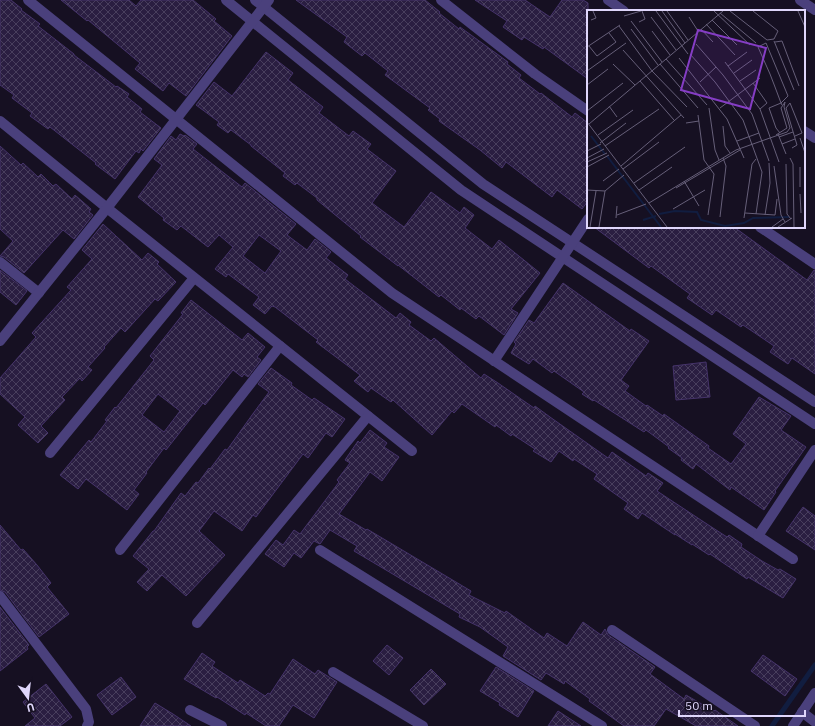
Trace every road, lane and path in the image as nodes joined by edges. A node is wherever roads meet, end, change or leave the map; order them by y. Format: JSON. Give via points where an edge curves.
{"nodes":[{"id":1,"x":28,"y":0,"type":"edge"},
{"id":2,"x":226,"y":0,"type":"edge"},
{"id":3,"x":255,"y":0,"type":"edge"},
{"id":4,"x":441,"y":0,"type":"edge"},
{"id":5,"x":608,"y":0,"type":"edge"},
{"id":6,"x":800,"y":0,"type":"edge"},
{"id":7,"x":267,"y":4,"type":"edge"},
{"id":8,"x":623,"y":10,"type":"edge"},
{"id":9,"x":815,"y":10,"type":"edge"},
{"id":10,"x":253,"y":21,"type":"junction"},
{"id":11,"x":587,"y":110,"type":"edge"},
{"id":12,"x":392,"y":111,"type":"junction"},
{"id":13,"x":177,"y":119,"type":"junction"},
{"id":14,"x":0,"y":121,"type":"edge"},
{"id":15,"x":382,"y":126,"type":"junction"},
{"id":16,"x":805,"y":132,"type":"edge"},
{"id":17,"x":815,"y":138,"type":"edge"},
{"id":18,"x":107,"y":208,"type":"junction"},
{"id":19,"x":587,"y":220,"type":"edge"},
{"id":20,"x":761,"y":228,"type":"edge"},
{"id":21,"x":572,"y":243,"type":"junction"},
{"id":22,"x":563,"y":257,"type":"junction"},
{"id":23,"x":0,"y":262,"type":"edge"},
{"id":24,"x":815,"y":264,"type":"edge"},
{"id":25,"x":194,"y":278,"type":"junction"},
{"id":26,"x":39,"y":293,"type":"junction"},
{"id":27,"x":0,"y":341,"type":"edge"},
{"id":28,"x":280,"y":346,"type":"junction"},
{"id":29,"x":494,"y":360,"type":"junction"},
{"id":30,"x":815,"y":402,"type":"edge"},
{"id":31,"x":368,"y":416,"type":"junction"},
{"id":32,"x":815,"y":424,"type":"edge"},
{"id":33,"x":815,"y":450,"type":"edge"},
{"id":34,"x":412,"y":451,"type":"dead end"},
{"id":35,"x":50,"y":453,"type":"dead end"},
{"id":36,"x":758,"y":536,"type":"junction"},
{"id":37,"x":120,"y":550,"type":"dead end"},
{"id":38,"x":320,"y":550,"type":"dead end"},
{"id":39,"x":792,"y":559,"type":"dead end"},
{"id":40,"x":0,"y":598,"type":"edge"},
{"id":41,"x":197,"y":623,"type":"dead end"},
{"id":42,"x":612,"y":630,"type":"dead end"},
{"id":43,"x":333,"y":672,"type":"dead end"},
{"id":44,"x":815,"y":693,"type":"edge"},
{"id":45,"x":190,"y":710,"type":"dead end"},
{"id":46,"x":802,"y":712,"type":"junction"},
{"id":47,"x":815,"y":722,"type":"edge"},
{"id":48,"x":87,"y":726,"type":"edge"},
{"id":49,"x":222,"y":726,"type":"edge"},
{"id":50,"x":423,"y":726,"type":"edge"},
{"id":51,"x":602,"y":726,"type":"edge"},
{"id":52,"x":755,"y":726,"type":"edge"},
{"id":53,"x":793,"y":726,"type":"edge"}],
"edges":[{"from":1,"to":13,"type":"street"},
{"from":2,"to":10,"type":"street"},
{"from":3,"to":7,"type":"street"},
{"from":4,"to":11,"type":"street"},
{"from":5,"to":8,"type":"street"},
{"from":6,"to":9,"type":"street"},
{"from":7,"to":10,"type":"street"},
{"from":7,"to":12,"type":"street"},
{"from":10,"to":13,"type":"street"},
{"from":10,"to":15,"type":"street"},
{"from":12,"to":15,"type":"street"},
{"from":12,"to":21,"type":"street","via":[[483,184]]},
{"from":13,"to":18,"type":"street"},
{"from":13,"to":29,"type":"street","via":[[392,293]]},
{"from":14,"to":18,"type":"street"},
{"from":15,"to":22,"type":"street","via":[[461,190]]},
{"from":16,"to":17,"type":"street"},
{"from":18,"to":25,"type":"street"},
{"from":18,"to":26,"type":"street"},
{"from":19,"to":21,"type":"street"},
{"from":20,"to":24,"type":"street"},
{"from":21,"to":22,"type":"street"},
{"from":21,"to":30,"type":"street"},
{"from":22,"to":29,"type":"street"},
{"from":22,"to":32,"type":"street"},
{"from":23,"to":26,"type":"street"},
{"from":25,"to":28,"type":"street"},
{"from":25,"to":35,"type":"street"},
{"from":26,"to":27,"type":"street"},
{"from":28,"to":31,"type":"street"},
{"from":28,"to":37,"type":"street"},
{"from":29,"to":36,"type":"street"},
{"from":31,"to":34,"type":"street"},
{"from":31,"to":41,"type":"street"},
{"from":33,"to":36,"type":"street"},
{"from":36,"to":39,"type":"street"},
{"from":38,"to":51,"type":"street"},
{"from":40,"to":48,"type":"street","via":[[86,709],[89,722]]},
{"from":42,"to":52,"type":"street"},
{"from":43,"to":50,"type":"street"},
{"from":44,"to":46,"type":"street"},
{"from":45,"to":49,"type":"street"},
{"from":46,"to":47,"type":"street"},
{"from":46,"to":53,"type":"street"}]}
